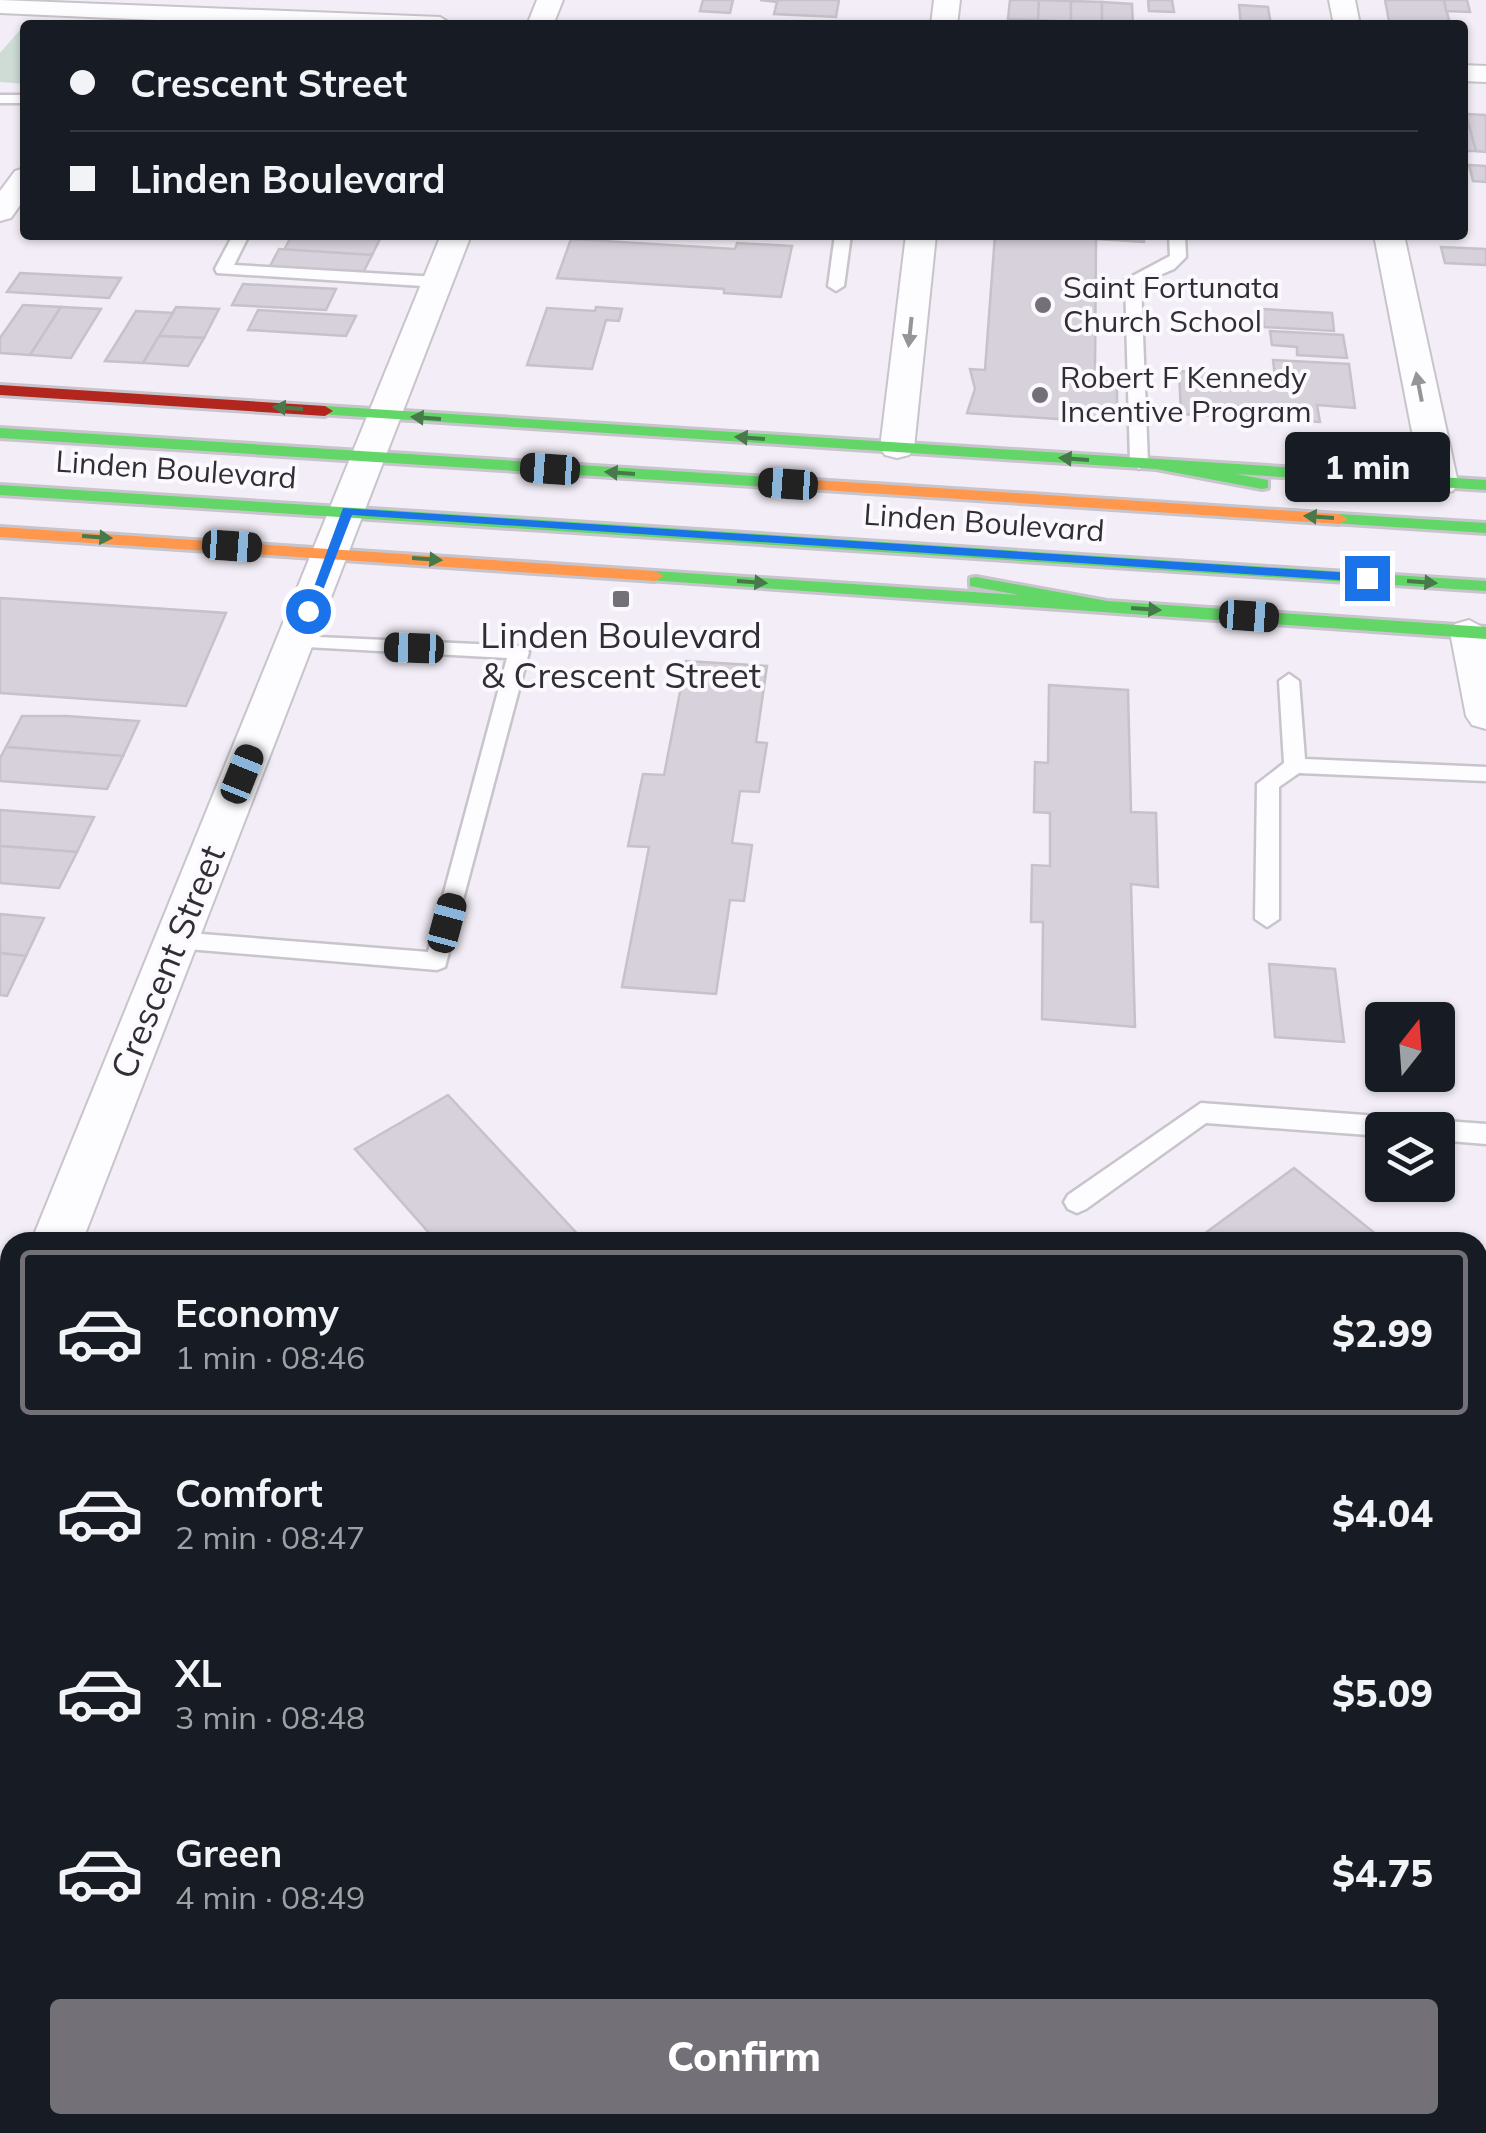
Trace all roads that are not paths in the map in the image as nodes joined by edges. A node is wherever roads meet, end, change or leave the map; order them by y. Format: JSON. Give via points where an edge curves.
{"nodes":[{"id":1,"x":0,"y":5,"type":"edge"},
{"id":2,"x":145,"y":12,"type":"edge"},
{"id":3,"x":327,"y":20,"type":"edge"},
{"id":4,"x":20,"y":184,"type":"edge"},
{"id":5,"x":0,"y":212,"type":"edge"},
{"id":6,"x":239,"y":240,"type":"edge"},
{"id":7,"x":454,"y":240,"type":"edge"},
{"id":8,"x":842,"y":240,"type":"edge"},
{"id":9,"x":920,"y":240,"type":"edge"},
{"id":10,"x":1177,"y":240,"type":"edge"},
{"id":11,"x":1390,"y":240,"type":"edge"},
{"id":12,"x":438,"y":282,"type":"junction"},
{"id":13,"x":836,"y":286,"type":"dead end"},
{"id":14,"x":0,"y":390,"type":"edge"},
{"id":15,"x":386,"y":414,"type":"junction"},
{"id":16,"x":0,"y":433,"type":"edge"},
{"id":17,"x":898,"y":448,"type":"junction"},
{"id":18,"x":368,"y":457,"type":"junction"},
{"id":19,"x":1149,"y":464,"type":"junction"},
{"id":20,"x":1440,"y":482,"type":"junction"},
{"id":21,"x":1486,"y":486,"type":"edge"},
{"id":22,"x":0,"y":490,"type":"edge"},
{"id":23,"x":347,"y":510,"type":"junction"},
{"id":24,"x":1486,"y":528,"type":"edge"},
{"id":25,"x":0,"y":532,"type":"edge"},
{"id":26,"x":732,"y":536,"type":"junction"},
{"id":27,"x":330,"y":553,"type":"junction"},
{"id":28,"x":1486,"y":586,"type":"edge"},
{"id":29,"x":1103,"y":606,"type":"junction"},
{"id":30,"x":1478,"y":632,"type":"edge"},
{"id":31,"x":295,"y":642,"type":"junction"},
{"id":32,"x":1289,"y":681,"type":"dead end"},
{"id":33,"x":1486,"y":716,"type":"edge"},
{"id":34,"x":1295,"y":766,"type":"junction"},
{"id":35,"x":1486,"y":774,"type":"edge"},
{"id":36,"x":1266,"y":919,"type":"dead end"},
{"id":37,"x":176,"y":940,"type":"junction"},
{"id":38,"x":1486,"y":1134,"type":"edge"},
{"id":39,"x":1077,"y":1202,"type":"dead end"},
{"id":40,"x":60,"y":1232,"type":"edge"}],
"edges":[{"from":1,"to":2,"type":"street"},
{"from":2,"to":3,"type":"street"},
{"from":4,"to":5,"type":"street"},
{"from":6,"to":12,"type":"lane","via":[[223,268]]},
{"from":7,"to":12,"type":"street","name":"Crescent Street"},
{"from":8,"to":13,"type":"lane"},
{"from":9,"to":17,"type":"street","one_way":true},
{"from":10,"to":19,"type":"lane","via":[[1178,256],[1168,266],[1133,280]]},
{"from":20,"to":11,"type":"street","one_way":true},
{"from":12,"to":15,"type":"street","name":"Crescent Street"},
{"from":15,"to":14,"type":"main road","name":"Linden Boulevard","one_way":true},
{"from":17,"to":15,"type":"main road","name":"Linden Boulevard","one_way":true},
{"from":15,"to":18,"type":"street","name":"Crescent Street"},
{"from":16,"to":18,"type":"main road","name":"Linden Boulevard"},
{"from":19,"to":17,"type":"main road","name":"Linden Boulevard","one_way":true},
{"from":18,"to":23,"type":"street","name":"Crescent Street"},
{"from":24,"to":18,"type":"main road","name":"Linden Boulevard","one_way":true},
{"from":19,"to":20,"type":"main road","name":"Linden Boulevard"},
{"from":19,"to":24,"type":"main road"},
{"from":20,"to":21,"type":"main road","name":"Linden Boulevard"},
{"from":22,"to":23,"type":"main road","name":"Linden Boulevard"},
{"from":23,"to":26,"type":"main road","name":"Linden Boulevard"},
{"from":23,"to":27,"type":"street","name":"Crescent Street"},
{"from":25,"to":27,"type":"main road","one_way":true},
{"from":26,"to":28,"type":"main road","name":"Linden Boulevard","one_way":true},
{"from":26,"to":29,"type":"main road"},
{"from":27,"to":29,"type":"main road","one_way":true},
{"from":27,"to":31,"type":"street","name":"Crescent Street"},
{"from":29,"to":30,"type":"main road","one_way":true},
{"from":30,"to":33,"type":"street"},
{"from":31,"to":37,"type":"street","name":"Crescent Street"},
{"from":31,"to":37,"type":"lane","via":[[518,652],[437,961]]},
{"from":32,"to":34,"type":"lane"},
{"from":34,"to":35,"type":"lane"},
{"from":34,"to":36,"type":"lane","via":[[1268,784]]},
{"from":37,"to":40,"type":"street","name":"Crescent Street"},
{"from":38,"to":39,"type":"lane","via":[[1201,1113]]}]}
